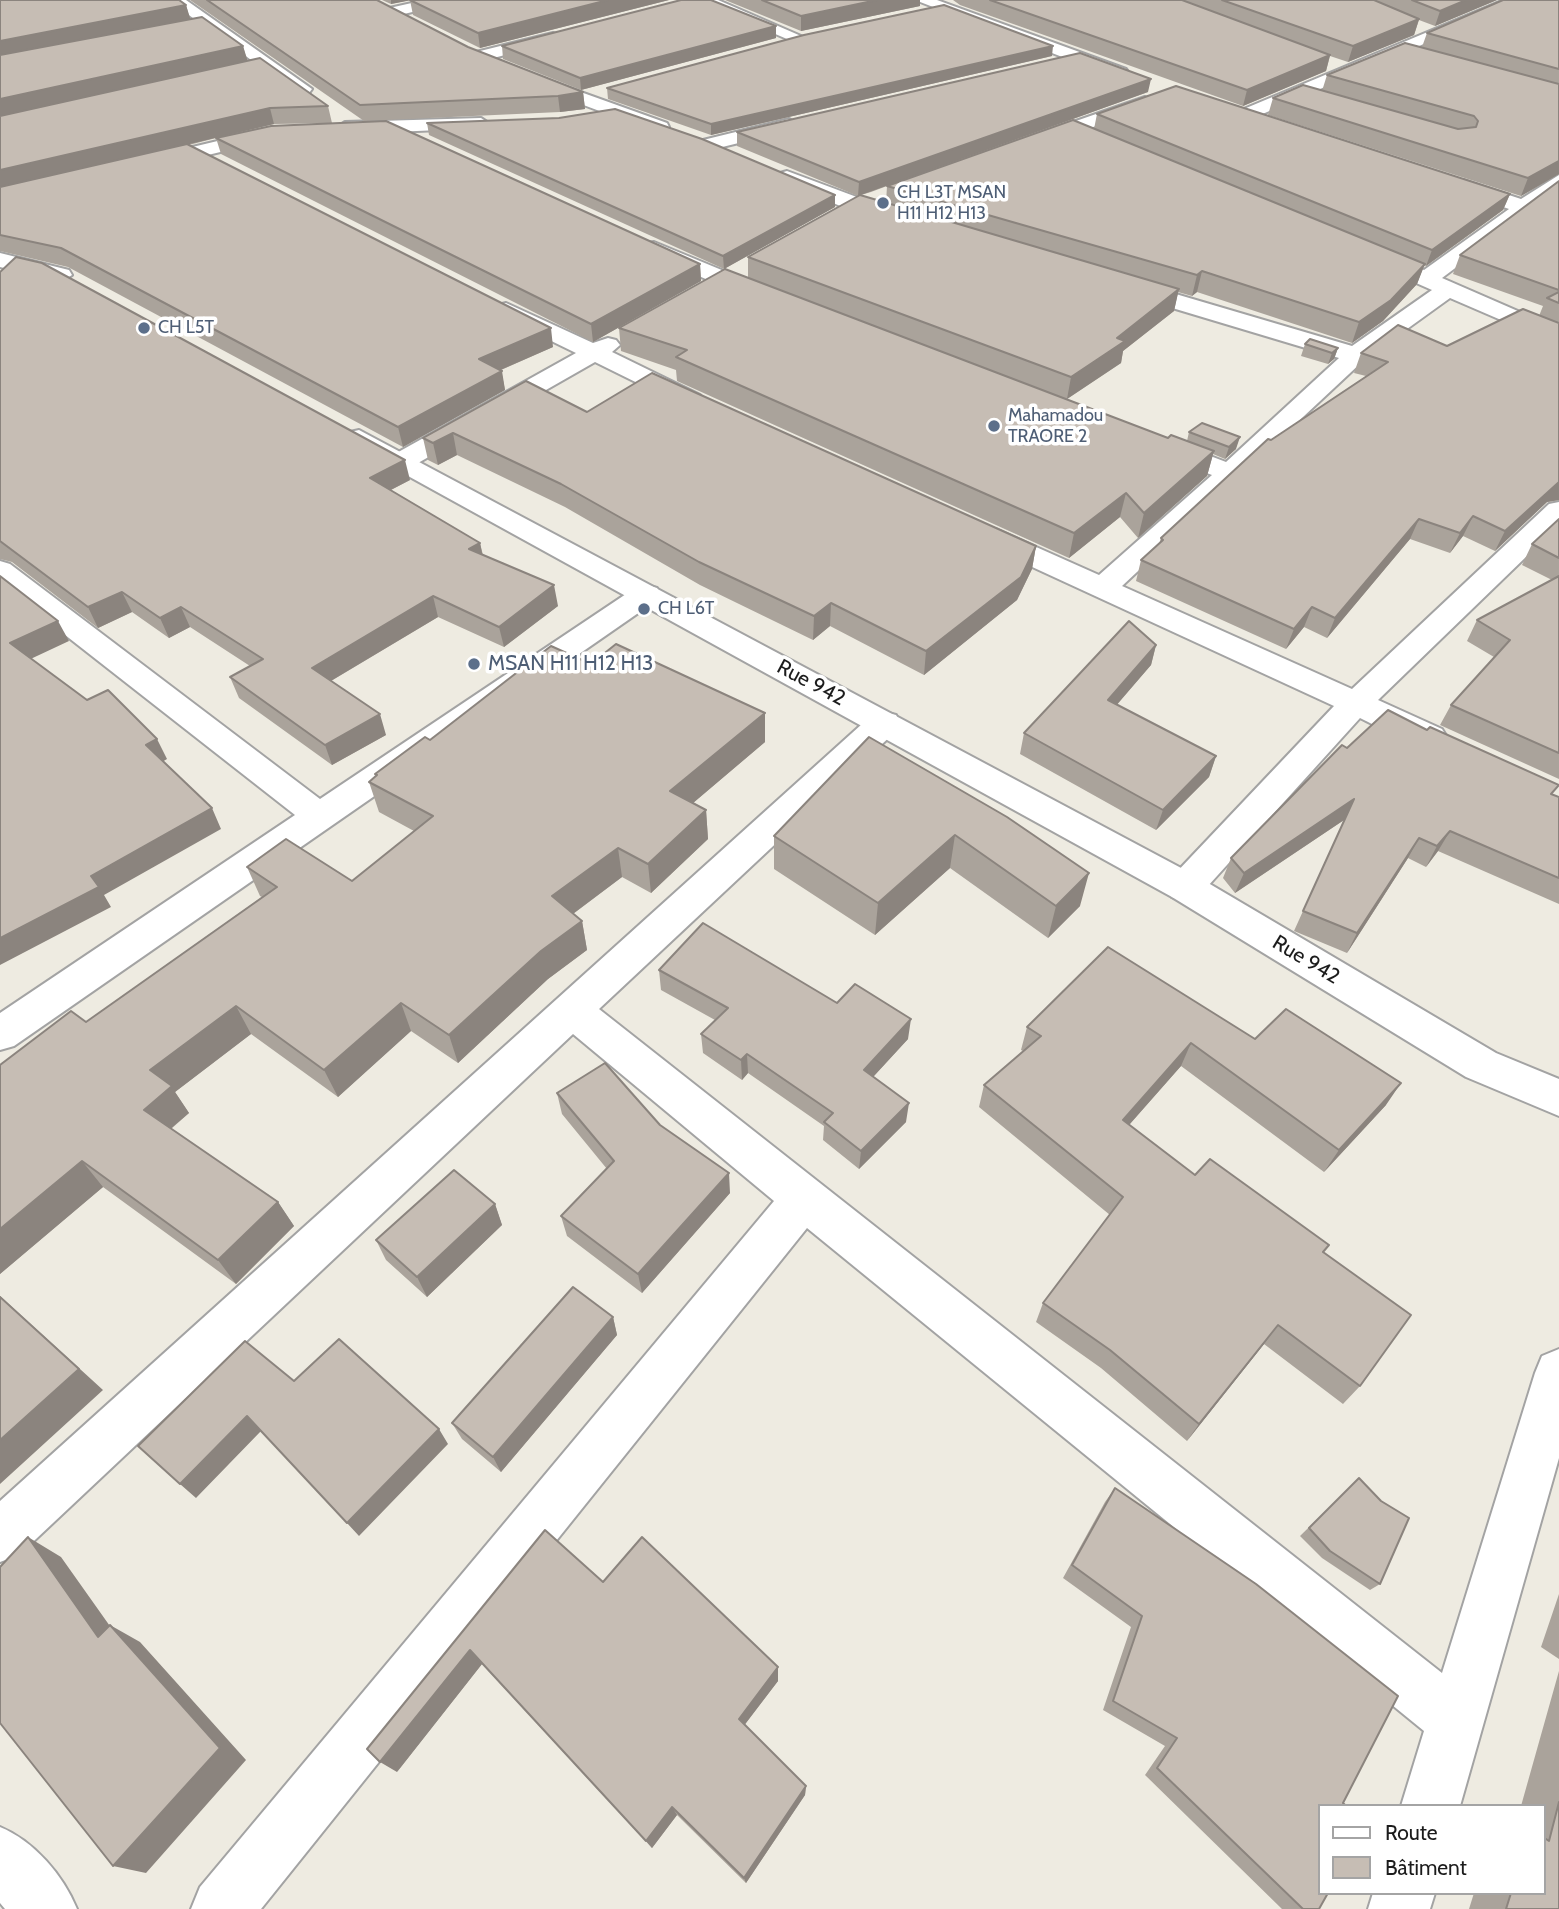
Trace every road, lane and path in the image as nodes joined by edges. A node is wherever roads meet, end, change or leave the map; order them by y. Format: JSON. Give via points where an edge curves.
{"nodes":[{"id":1,"x":176,"y":0,"type":"edge"},
{"id":2,"x":446,"y":0,"type":"edge"},
{"id":3,"x":704,"y":0,"type":"edge"},
{"id":4,"x":923,"y":0,"type":"edge"},
{"id":5,"x":975,"y":0,"type":"edge"},
{"id":6,"x":1507,"y":1,"type":"edge"},
{"id":7,"x":944,"y":8,"type":"junction"},
{"id":8,"x":910,"y":14,"type":"edge"},
{"id":9,"x":211,"y":24,"type":"junction"},
{"id":10,"x":1410,"y":25,"type":"edge"},
{"id":11,"x":184,"y":29,"type":"edge"},
{"id":12,"x":424,"y":29,"type":"edge"},
{"id":13,"x":569,"y":34,"type":"edge"},
{"id":14,"x":1435,"y":35,"type":"junction"},
{"id":15,"x":457,"y":46,"type":"edge"},
{"id":16,"x":774,"y":46,"type":"edge"},
{"id":17,"x":1398,"y":50,"type":"junction"},
{"id":18,"x":478,"y":57,"type":"junction"},
{"id":19,"x":1077,"y":58,"type":"junction"},
{"id":20,"x":1425,"y":58,"type":"edge"},
{"id":21,"x":1323,"y":62,"type":"edge"},
{"id":22,"x":1051,"y":64,"type":"edge"},
{"id":23,"x":269,"y":65,"type":"junction"},
{"id":24,"x":242,"y":71,"type":"edge"},
{"id":25,"x":1348,"y":71,"type":"junction"},
{"id":26,"x":1137,"y":79,"type":"edge"},
{"id":27,"x":606,"y":92,"type":"edge"},
{"id":28,"x":1297,"y":93,"type":"junction"},
{"id":29,"x":313,"y":96,"type":"edge"},
{"id":30,"x":1160,"y":96,"type":"edge"},
{"id":31,"x":1322,"y":100,"type":"edge"},
{"id":32,"x":582,"y":108,"type":"junction"},
{"id":33,"x":813,"y":120,"type":"edge"},
{"id":34,"x":332,"y":121,"type":"edge"},
{"id":35,"x":495,"y":123,"type":"edge"},
{"id":36,"x":1270,"y":123,"type":"edge"},
{"id":37,"x":391,"y":127,"type":"junction"},
{"id":38,"x":1070,"y":129,"type":"junction"},
{"id":39,"x":289,"y":132,"type":"edge"},
{"id":40,"x":697,"y":140,"type":"junction"},
{"id":41,"x":1096,"y":140,"type":"edge"},
{"id":42,"x":1020,"y":147,"type":"edge"},
{"id":43,"x":441,"y":150,"type":"edge"},
{"id":44,"x":196,"y":152,"type":"junction"},
{"id":45,"x":747,"y":160,"type":"edge"},
{"id":46,"x":221,"y":165,"type":"edge"},
{"id":47,"x":131,"y":167,"type":"edge"},
{"id":48,"x":771,"y":170,"type":"edge"},
{"id":49,"x":1435,"y":177,"type":"edge"},
{"id":50,"x":1555,"y":189,"type":"edge"},
{"id":51,"x":895,"y":193,"type":"edge"},
{"id":52,"x":857,"y":206,"type":"junction"},
{"id":53,"x":1524,"y":207,"type":"junction"},
{"id":54,"x":833,"y":220,"type":"edge"},
{"id":55,"x":923,"y":226,"type":"edge"},
{"id":56,"x":639,"y":241,"type":"edge"},
{"id":57,"x":1351,"y":246,"type":"edge"},
{"id":58,"x":10,"y":262,"type":"edge"},
{"id":59,"x":749,"y":267,"type":"edge"},
{"id":60,"x":71,"y":281,"type":"edge"},
{"id":61,"x":726,"y":281,"type":"junction"},
{"id":62,"x":1107,"y":281,"type":"edge"},
{"id":63,"x":1439,"y":282,"type":"junction"},
{"id":64,"x":0,"y":283,"type":"edge"},
{"id":65,"x":701,"y":294,"type":"edge"},
{"id":66,"x":777,"y":301,"type":"edge"},
{"id":67,"x":492,"y":303,"type":"edge"},
{"id":68,"x":628,"y":334,"type":"edge"},
{"id":69,"x":1559,"y":338,"type":"edge"},
{"id":70,"x":591,"y":354,"type":"junction"},
{"id":71,"x":1356,"y":355,"type":"junction"},
{"id":72,"x":716,"y":411,"type":"edge"},
{"id":73,"x":328,"y":421,"type":"edge"},
{"id":74,"x":1140,"y":439,"type":"edge"},
{"id":75,"x":402,"y":461,"type":"junction"},
{"id":76,"x":1230,"y":473,"type":"junction"},
{"id":77,"x":1559,"y":510,"type":"edge"},
{"id":78,"x":965,"y":525,"type":"edge"},
{"id":79,"x":0,"y":570,"type":"edge"},
{"id":80,"x":1101,"y":587,"type":"junction"},
{"id":81,"x":646,"y":594,"type":"junction"},
{"id":82,"x":1355,"y":704,"type":"junction"},
{"id":83,"x":884,"y":723,"type":"junction"},
{"id":84,"x":1457,"y":750,"type":"edge"},
{"id":85,"x":318,"y":815,"type":"junction"},
{"id":86,"x":1185,"y":887,"type":"junction"},
{"id":87,"x":572,"y":1010,"type":"junction"},
{"id":88,"x":0,"y":1034,"type":"edge"},
{"id":89,"x":1559,"y":1098,"type":"edge"},
{"id":90,"x":804,"y":1198,"type":"junction"},
{"id":91,"x":1559,"y":1373,"type":"edge"},
{"id":92,"x":0,"y":1536,"type":"edge"},
{"id":93,"x":1455,"y":1720,"type":"junction"},
{"id":94,"x":1431,"y":1804,"type":"edge"},
{"id":95,"x":0,"y":1857,"type":"edge"},
{"id":96,"x":46,"y":1909,"type":"edge"},
{"id":97,"x":222,"y":1909,"type":"edge"}],
"edges":[{"from":1,"to":9,"type":"street"},
{"from":2,"to":12,"type":"street","via":[[382,8]]},
{"from":3,"to":16,"type":"street","via":[[806,38]]},
{"from":4,"to":7,"type":"street"},
{"from":5,"to":7,"type":"street"},
{"from":6,"to":14,"type":"street"},
{"from":7,"to":8,"type":"street"},
{"from":7,"to":19,"type":"street"},
{"from":9,"to":11,"type":"street"},
{"from":9,"to":23,"type":"street"},
{"from":10,"to":14,"type":"street"},
{"from":13,"to":18,"type":"street"},
{"from":14,"to":17,"type":"street"},
{"from":15,"to":18,"type":"street"},
{"from":17,"to":20,"type":"street"},
{"from":17,"to":25,"type":"street"},
{"from":18,"to":32,"type":"street"},
{"from":19,"to":22,"type":"street"},
{"from":19,"to":26,"type":"street"},
{"from":21,"to":25,"type":"street"},
{"from":23,"to":24,"type":"street"},
{"from":23,"to":29,"type":"street"},
{"from":25,"to":28,"type":"street"},
{"from":27,"to":32,"type":"street"},
{"from":28,"to":31,"type":"street"},
{"from":28,"to":36,"type":"street","via":[[1239,113]]},
{"from":30,"to":38,"type":"street"},
{"from":32,"to":40,"type":"street","via":[[619,113]]},
{"from":33,"to":40,"type":"street"},
{"from":34,"to":37,"type":"street","via":[[357,128]]},
{"from":35,"to":37,"type":"street"},
{"from":37,"to":43,"type":"street"},
{"from":38,"to":41,"type":"street"},
{"from":38,"to":42,"type":"street"},
{"from":39,"to":44,"type":"street"},
{"from":40,"to":45,"type":"street"},
{"from":44,"to":46,"type":"street"},
{"from":44,"to":47,"type":"street"},
{"from":48,"to":52,"type":"street"},
{"from":49,"to":53,"type":"street"},
{"from":50,"to":53,"type":"street"},
{"from":51,"to":52,"type":"street"},
{"from":52,"to":54,"type":"street"},
{"from":52,"to":55,"type":"street"},
{"from":53,"to":63,"type":"street"},
{"from":56,"to":61,"type":"street"},
{"from":57,"to":63,"type":"street"},
{"from":58,"to":60,"type":"street"},
{"from":58,"to":64,"type":"street"},
{"from":59,"to":61,"type":"street"},
{"from":61,"to":65,"type":"street"},
{"from":61,"to":66,"type":"street"},
{"from":62,"to":71,"type":"street"},
{"from":63,"to":69,"type":"street"},
{"from":63,"to":71,"type":"street"},
{"from":67,"to":70,"type":"street"},
{"from":68,"to":70,"type":"street"},
{"from":70,"to":72,"type":"street"},
{"from":70,"to":75,"type":"street"},
{"from":71,"to":76,"type":"street"},
{"from":73,"to":75,"type":"street","name":"Rue 942"},
{"from":74,"to":76,"type":"street"},
{"from":75,"to":81,"type":"street","name":"Rue 942"},
{"from":76,"to":80,"type":"street"},
{"from":77,"to":82,"type":"street"},
{"from":78,"to":80,"type":"street"},
{"from":79,"to":85,"type":"street"},
{"from":80,"to":82,"type":"street"},
{"from":81,"to":83,"type":"street","name":"Rue 942"},
{"from":81,"to":85,"type":"street"},
{"from":82,"to":84,"type":"street"},
{"from":82,"to":86,"type":"street"},
{"from":83,"to":86,"type":"street","name":"Rue 942"},
{"from":83,"to":87,"type":"street"},
{"from":85,"to":88,"type":"street"},
{"from":86,"to":89,"type":"street","name":"Rue 942","via":[[1480,1065]]},
{"from":87,"to":90,"type":"street"},
{"from":87,"to":92,"type":"street"},
{"from":90,"to":93,"type":"street"},
{"from":90,"to":97,"type":"street"},
{"from":91,"to":93,"type":"street"},
{"from":93,"to":94,"type":"street"},
{"from":95,"to":96,"type":"street"}]}
